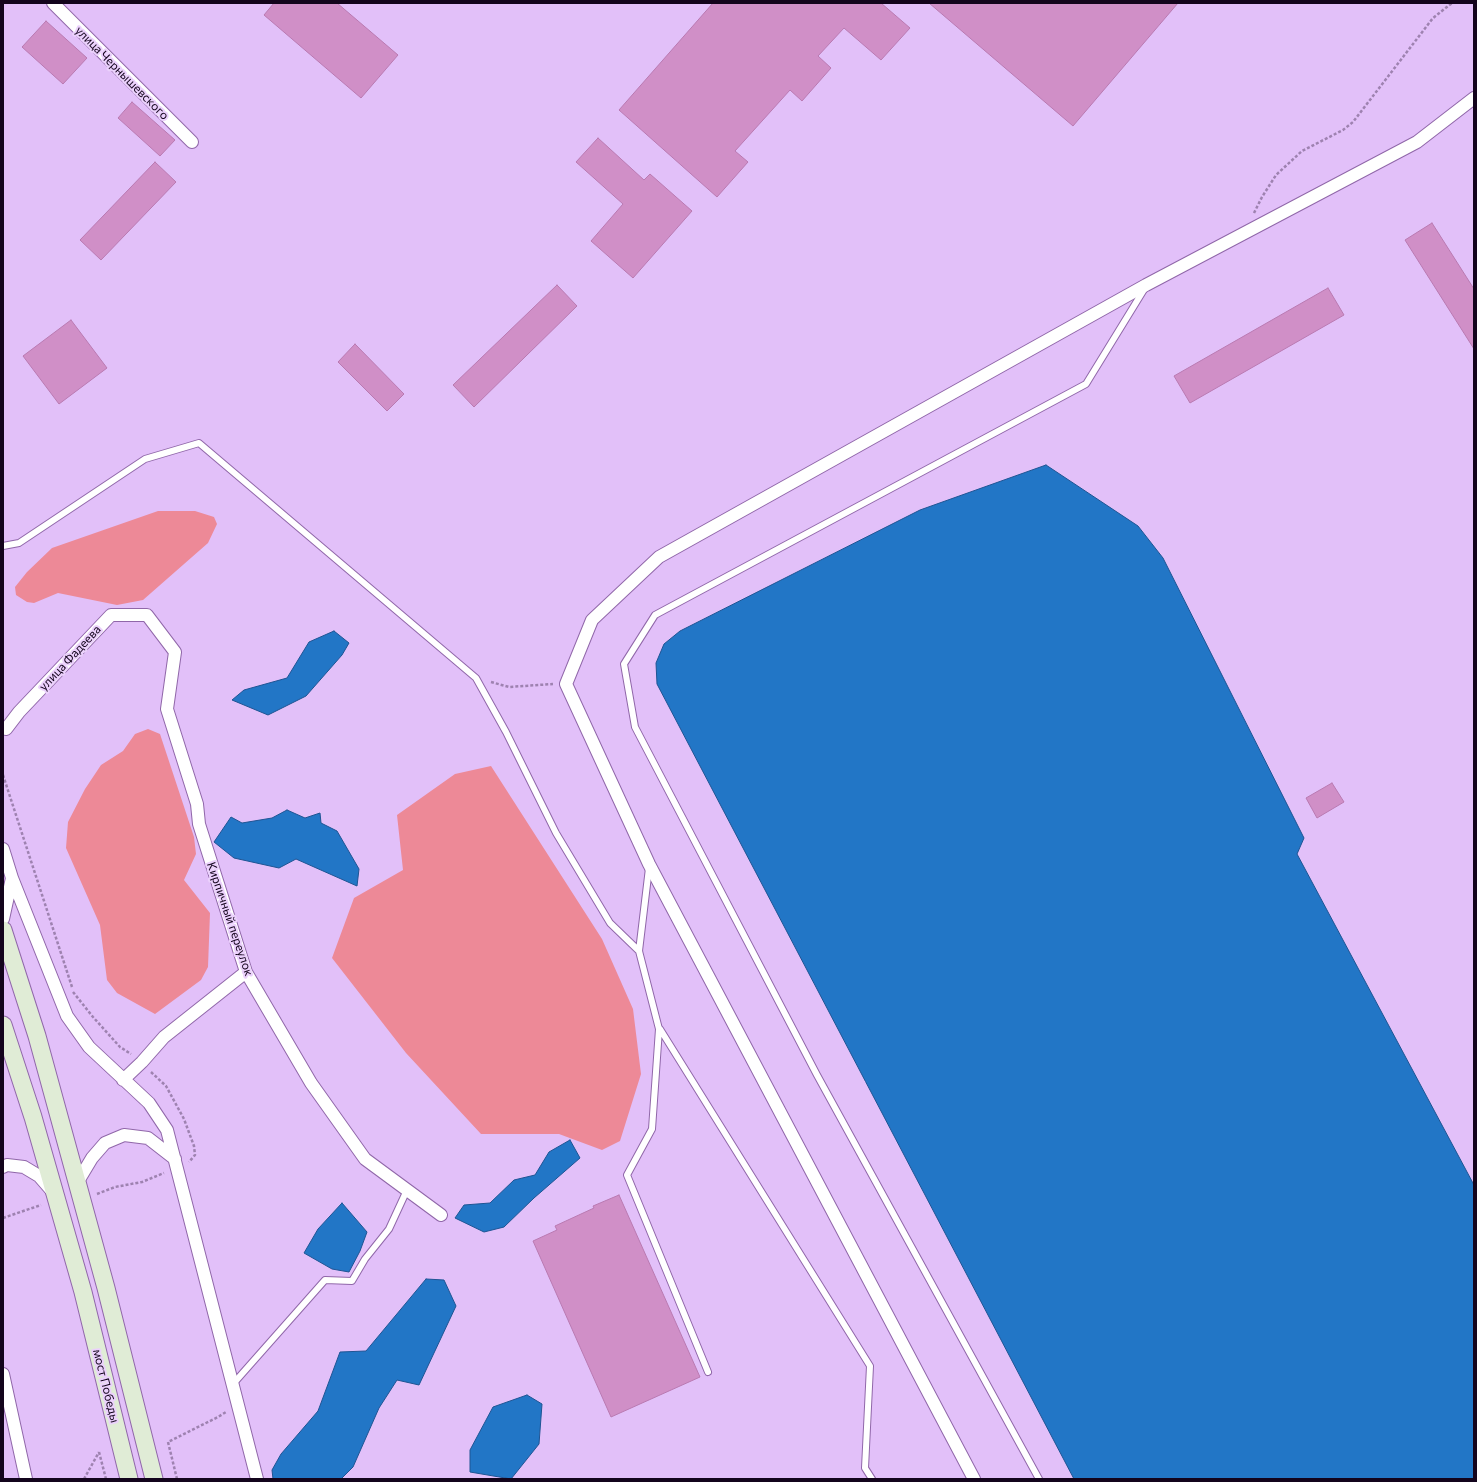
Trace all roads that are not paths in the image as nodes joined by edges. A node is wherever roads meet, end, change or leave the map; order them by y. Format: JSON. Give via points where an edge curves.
{"nodes":[{"id":1,"x":53,"y":3,"type":"edge"},
{"id":2,"x":1474,"y":98,"type":"edge"},
{"id":3,"x":192,"y":142,"type":"dead end"},
{"id":4,"x":1146,"y":285,"type":"junction"},
{"id":5,"x":3,"y":546,"type":"edge"},
{"id":6,"x":147,"y":615,"type":"joint"},
{"id":7,"x":6,"y":729,"type":"dead end"},
{"id":8,"x":3,"y":849,"type":"edge"},
{"id":9,"x":649,"y":864,"type":"junction"},
{"id":10,"x":12,"y":878,"type":"junction"},
{"id":11,"x":3,"y":919,"type":"edge"},
{"id":12,"x":3,"y":930,"type":"edge"},
{"id":13,"x":639,"y":951,"type":"junction"},
{"id":14,"x":246,"y":972,"type":"junction"},
{"id":15,"x":3,"y":1025,"type":"edge"},
{"id":16,"x":659,"y":1029,"type":"junction"},
{"id":17,"x":124,"y":1080,"type":"junction"},
{"id":18,"x":176,"y":1163,"type":"junction"},
{"id":19,"x":3,"y":1167,"type":"edge"},
{"id":20,"x":77,"y":1183,"type":"junction"},
{"id":21,"x":407,"y":1190,"type":"junction"},
{"id":22,"x":55,"y":1194,"type":"junction"},
{"id":23,"x":441,"y":1215,"type":"dead end"},
{"id":24,"x":708,"y":1372,"type":"dead end"},
{"id":25,"x":3,"y":1374,"type":"edge"},
{"id":26,"x":233,"y":1384,"type":"junction"},
{"id":27,"x":26,"y":1479,"type":"edge"},
{"id":28,"x":129,"y":1479,"type":"edge"},
{"id":29,"x":154,"y":1479,"type":"edge"},
{"id":30,"x":256,"y":1479,"type":"edge"},
{"id":31,"x":872,"y":1479,"type":"edge"},
{"id":32,"x":974,"y":1479,"type":"edge"},
{"id":33,"x":1039,"y":1479,"type":"edge"}],
"edges":[{"from":1,"to":3,"type":"street","name":"улица Чернышевского"},
{"from":2,"to":4,"type":"street","via":[[1416,142]]},
{"from":4,"to":9,"type":"street","via":[[659,556],[592,620],[566,684]]},
{"from":4,"to":33,"type":"lane","via":[[1086,384],[655,615],[624,664],[635,727],[816,1075]]},
{"from":5,"to":13,"type":"lane","via":[[19,543],[145,459],[199,443],[476,678],[560,840],[610,923]]},
{"from":6,"to":7,"type":"street","name":"улица Фадеева","via":[[111,615]]},
{"from":6,"to":14,"type":"street","name":"Кирпичный переулок","via":[[175,652],[167,709],[197,804],[199,824]]},
{"from":8,"to":10,"type":"street"},
{"from":9,"to":13,"type":"lane"},
{"from":9,"to":32,"type":"street"},
{"from":10,"to":11,"type":"street"},
{"from":10,"to":17,"type":"street","via":[[67,1016],[89,1047]]},
{"from":12,"to":20,"type":"main road","via":[[37,1036]]},
{"from":13,"to":16,"type":"lane"},
{"from":14,"to":17,"type":"street","via":[[164,1037]]},
{"from":14,"to":21,"type":"street","name":"Кирпичный переулок","via":[[311,1083],[365,1159]]},
{"from":15,"to":22,"type":"main road","name":"мост Победы"},
{"from":16,"to":24,"type":"lane","via":[[652,1129],[627,1175]]},
{"from":16,"to":31,"type":"lane","via":[[870,1366],[865,1468]]},
{"from":17,"to":18,"type":"street","via":[[149,1103],[167,1130]]},
{"from":18,"to":20,"type":"street","via":[[148,1138],[124,1135],[105,1143],[92,1158]]},
{"from":18,"to":26,"type":"street"},
{"from":19,"to":22,"type":"street","via":[[24,1167],[39,1176]]},
{"from":20,"to":29,"type":"main road"},
{"from":21,"to":23,"type":"street","name":"Кирпичный переулок"},
{"from":21,"to":26,"type":"lane","via":[[389,1229],[365,1259],[352,1281],[325,1280]]},
{"from":22,"to":28,"type":"main road","name":"мост Победы","via":[[83,1292]]},
{"from":25,"to":27,"type":"street"},
{"from":26,"to":30,"type":"street"}]}
